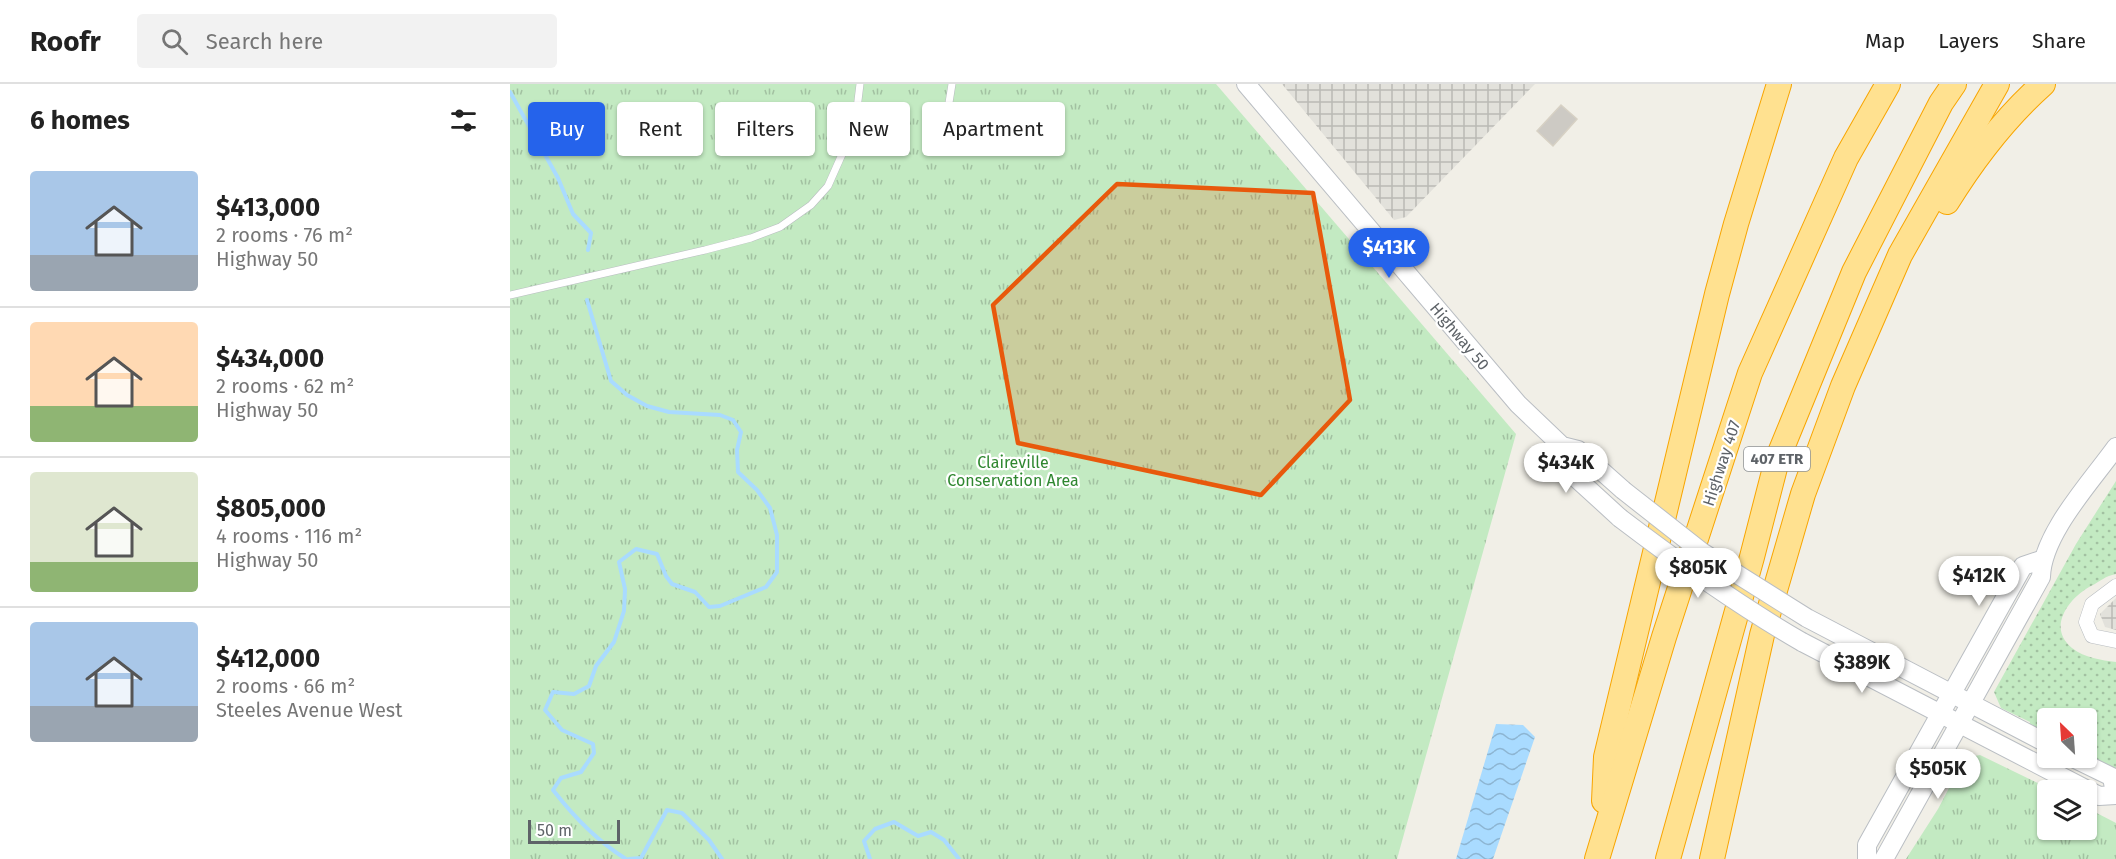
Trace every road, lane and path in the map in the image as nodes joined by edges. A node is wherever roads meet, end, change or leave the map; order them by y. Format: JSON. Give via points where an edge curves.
{"nodes":[{"id":1,"x":860,"y":84,"type":"edge"},
{"id":2,"x":952,"y":84,"type":"edge"},
{"id":3,"x":1246,"y":84,"type":"edge"},
{"id":4,"x":1779,"y":84,"type":"edge"},
{"id":5,"x":1888,"y":84,"type":"edge"},
{"id":6,"x":1954,"y":84,"type":"edge"},
{"id":7,"x":1997,"y":84,"type":"edge"},
{"id":8,"x":2043,"y":84,"type":"edge"},
{"id":9,"x":949,"y":102,"type":"edge"},
{"id":10,"x":1887,"y":287,"type":"junction"},
{"id":11,"x":510,"y":295,"type":"edge"},
{"id":12,"x":1562,"y":446,"type":"junction"},
{"id":13,"x":2116,"y":447,"type":"edge"},
{"id":14,"x":2041,"y":560,"type":"junction"},
{"id":15,"x":2116,"y":586,"type":"edge"},
{"id":16,"x":2116,"y":641,"type":"edge"},
{"id":17,"x":1951,"y":694,"type":"junction"},
{"id":18,"x":1970,"y":704,"type":"junction"},
{"id":19,"x":1940,"y":714,"type":"junction"},
{"id":20,"x":1959,"y":724,"type":"junction"},
{"id":21,"x":2037,"y":738,"type":"edge"},
{"id":22,"x":2094,"y":768,"type":"edge"},
{"id":23,"x":2115,"y":795,"type":"edge"},
{"id":24,"x":1603,"y":834,"type":"junction"},
{"id":25,"x":1597,"y":859,"type":"edge"},
{"id":26,"x":1668,"y":859,"type":"edge"},
{"id":27,"x":1712,"y":859,"type":"edge"},
{"id":28,"x":1867,"y":859,"type":"edge"},
{"id":29,"x":1884,"y":859,"type":"edge"}],
"edges":[{"from":1,"to":11,"type":"lane","via":[[855,125],[828,186],[811,205],[780,226],[705,250]]},
{"from":2,"to":9,"type":"lane"},
{"from":3,"to":12,"type":"main road","name":"Highway 50","via":[[1518,404]]},
{"from":4,"to":24,"type":"highway","via":[[1717,294],[1606,757]]},
{"from":5,"to":24,"type":"highway","name":"Highway 407","number":"407 ETR","via":[[1846,159],[1750,374]]},
{"from":6,"to":26,"type":"highway","number":"407 ETR","via":[[1854,272],[1777,460]]},
{"from":7,"to":10,"type":"highway","via":[[1900,255]]},
{"from":8,"to":10,"type":"highway","via":[[2023,102],[1962,178],[1912,259]]},
{"from":10,"to":27,"type":"highway","via":[[1839,397],[1780,569]]},
{"from":12,"to":17,"type":"main road","name":"Highway 50","bridge":true,"via":[[1578,450],[1702,552],[1807,618]]},
{"from":12,"to":19,"type":"main road","name":"Highway 50","bridge":true,"via":[[1563,466],[1620,518],[1690,572],[1802,642]]},
{"from":13,"to":14,"type":"main road","via":[[2070,510]]},
{"from":14,"to":17,"type":"main road","via":[[2023,566]]},
{"from":14,"to":18,"type":"main road","via":[[2041,577]]},
{"from":15,"to":16,"type":"street","via":[[2092,604],[2086,622],[2092,636]]},
{"from":17,"to":18,"type":"main road","name":"Highway 50"},
{"from":17,"to":19,"type":"main road"},
{"from":18,"to":20,"type":"main road"},
{"from":18,"to":21,"type":"main road","name":"Highway 50"},
{"from":19,"to":20,"type":"main road","name":"Highway 50"},
{"from":19,"to":28,"type":"main road","via":[[1867,845]]},
{"from":20,"to":23,"type":"main road","name":"Highway 50","via":[[2099,796]]},
{"from":20,"to":29,"type":"main road"},
{"from":22,"to":23,"type":"main road","via":[[2112,777]]},
{"from":24,"to":25,"type":"highway","name":"Highway 407","number":"407 ETR"}]}
